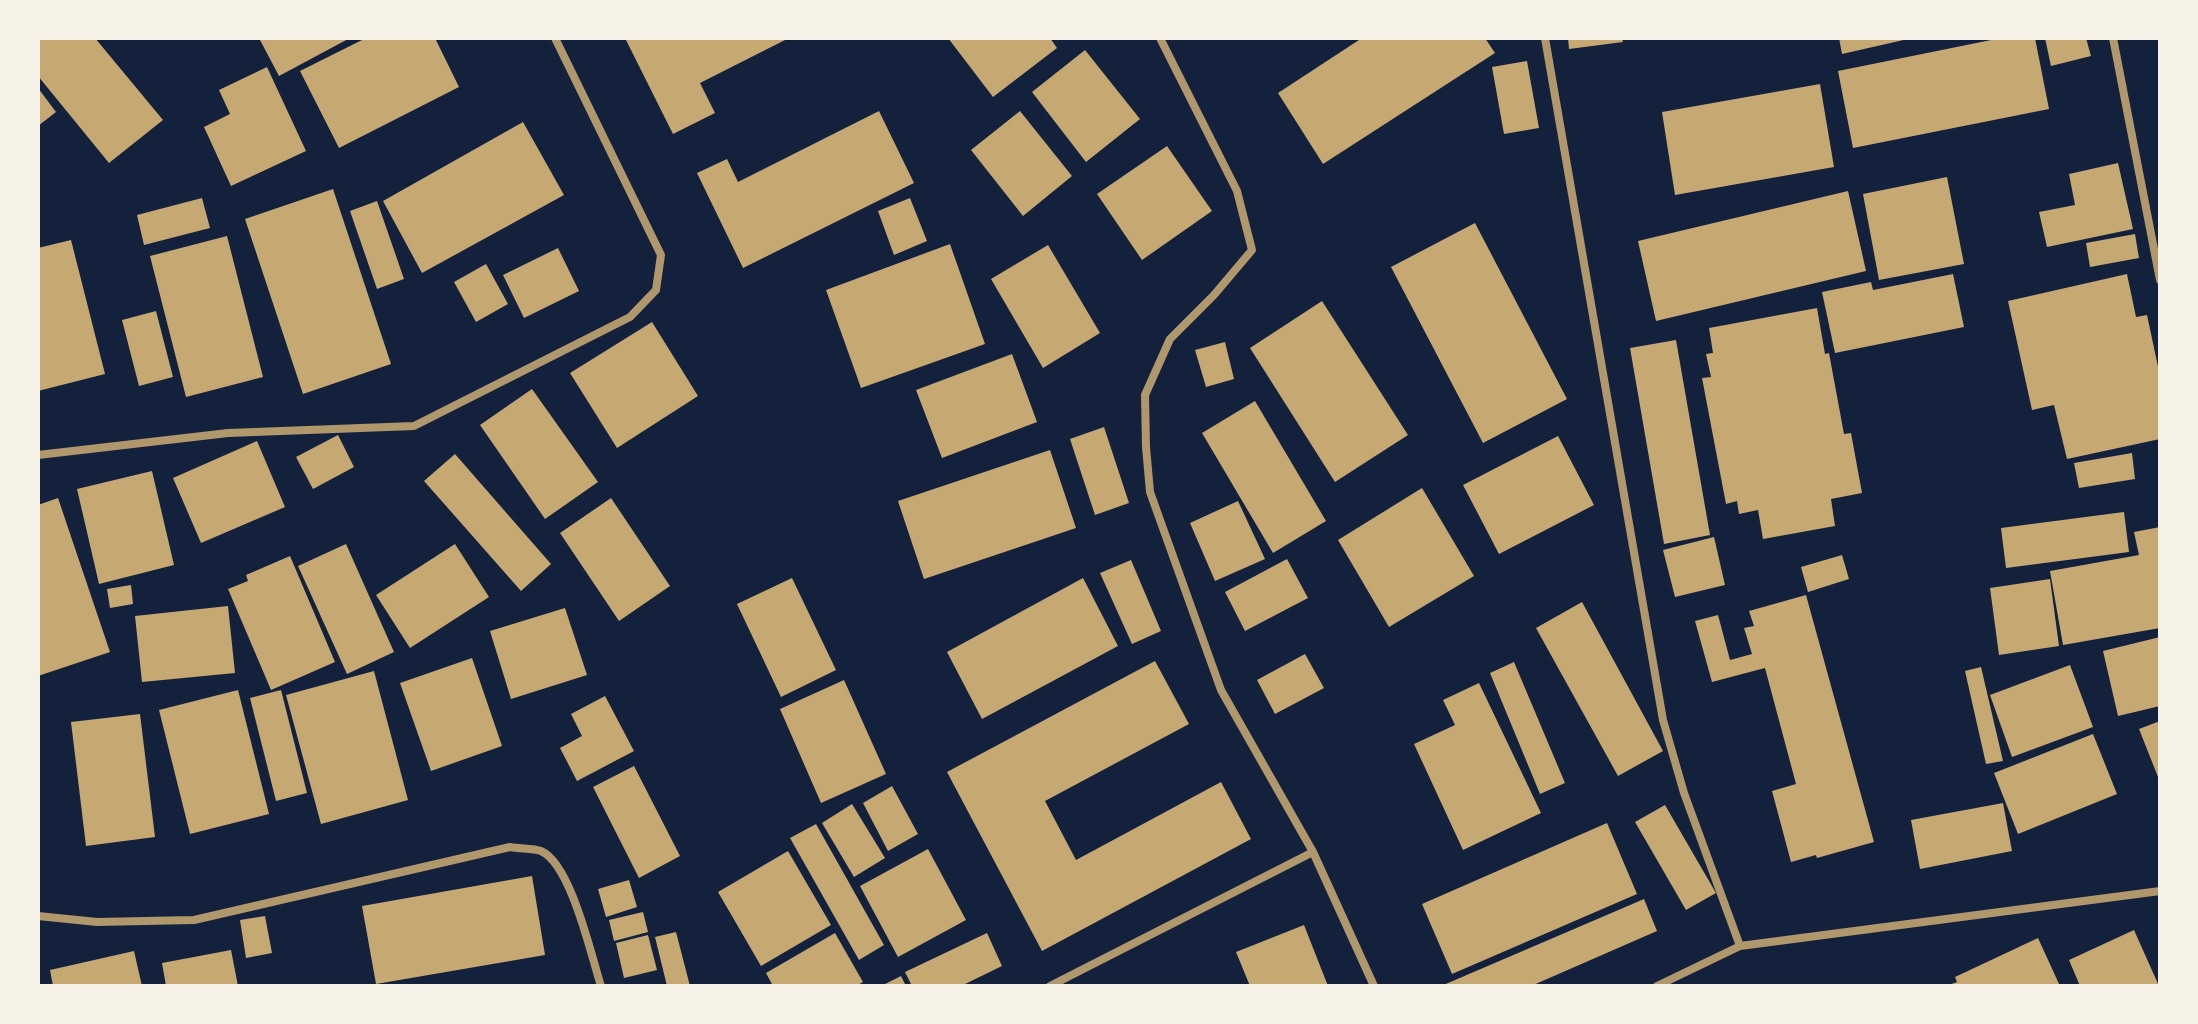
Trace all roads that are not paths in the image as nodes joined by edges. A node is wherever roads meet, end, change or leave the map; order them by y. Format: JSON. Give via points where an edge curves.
{"nodes":[{"id":1,"x":555,"y":38,"type":"edge"},
{"id":2,"x":1160,"y":38,"type":"edge"},
{"id":3,"x":1545,"y":38,"type":"edge"},
{"id":4,"x":2113,"y":38,"type":"edge"},
{"id":5,"x":2160,"y":280,"type":"edge"},
{"id":6,"x":38,"y":455,"type":"edge"},
{"id":7,"x":1313,"y":852,"type":"junction"},
{"id":8,"x":2160,"y":891,"type":"edge"},
{"id":9,"x":38,"y":916,"type":"edge"},
{"id":10,"x":1740,"y":946,"type":"junction"},
{"id":11,"x":601,"y":986,"type":"edge"},
{"id":12,"x":1050,"y":986,"type":"edge"},
{"id":13,"x":1374,"y":986,"type":"edge"},
{"id":14,"x":1657,"y":986,"type":"edge"}],
"edges":[{"from":1,"to":6,"type":"street","via":[[661,255],[656,290],[630,317],[414,426],[228,433]]},
{"from":2,"to":7,"type":"street","via":[[1237,191],[1252,250],[1170,339],[1145,395],[1150,492],[1221,690]]},
{"from":3,"to":10,"type":"street","via":[[1663,720]]},
{"from":4,"to":5,"type":"street"},
{"from":7,"to":12,"type":"street"},
{"from":7,"to":13,"type":"street"},
{"from":8,"to":10,"type":"street"},
{"from":9,"to":11,"type":"street","via":[[97,922],[194,920],[510,847],[541,851],[559,865]]},
{"from":10,"to":14,"type":"street"}]}
